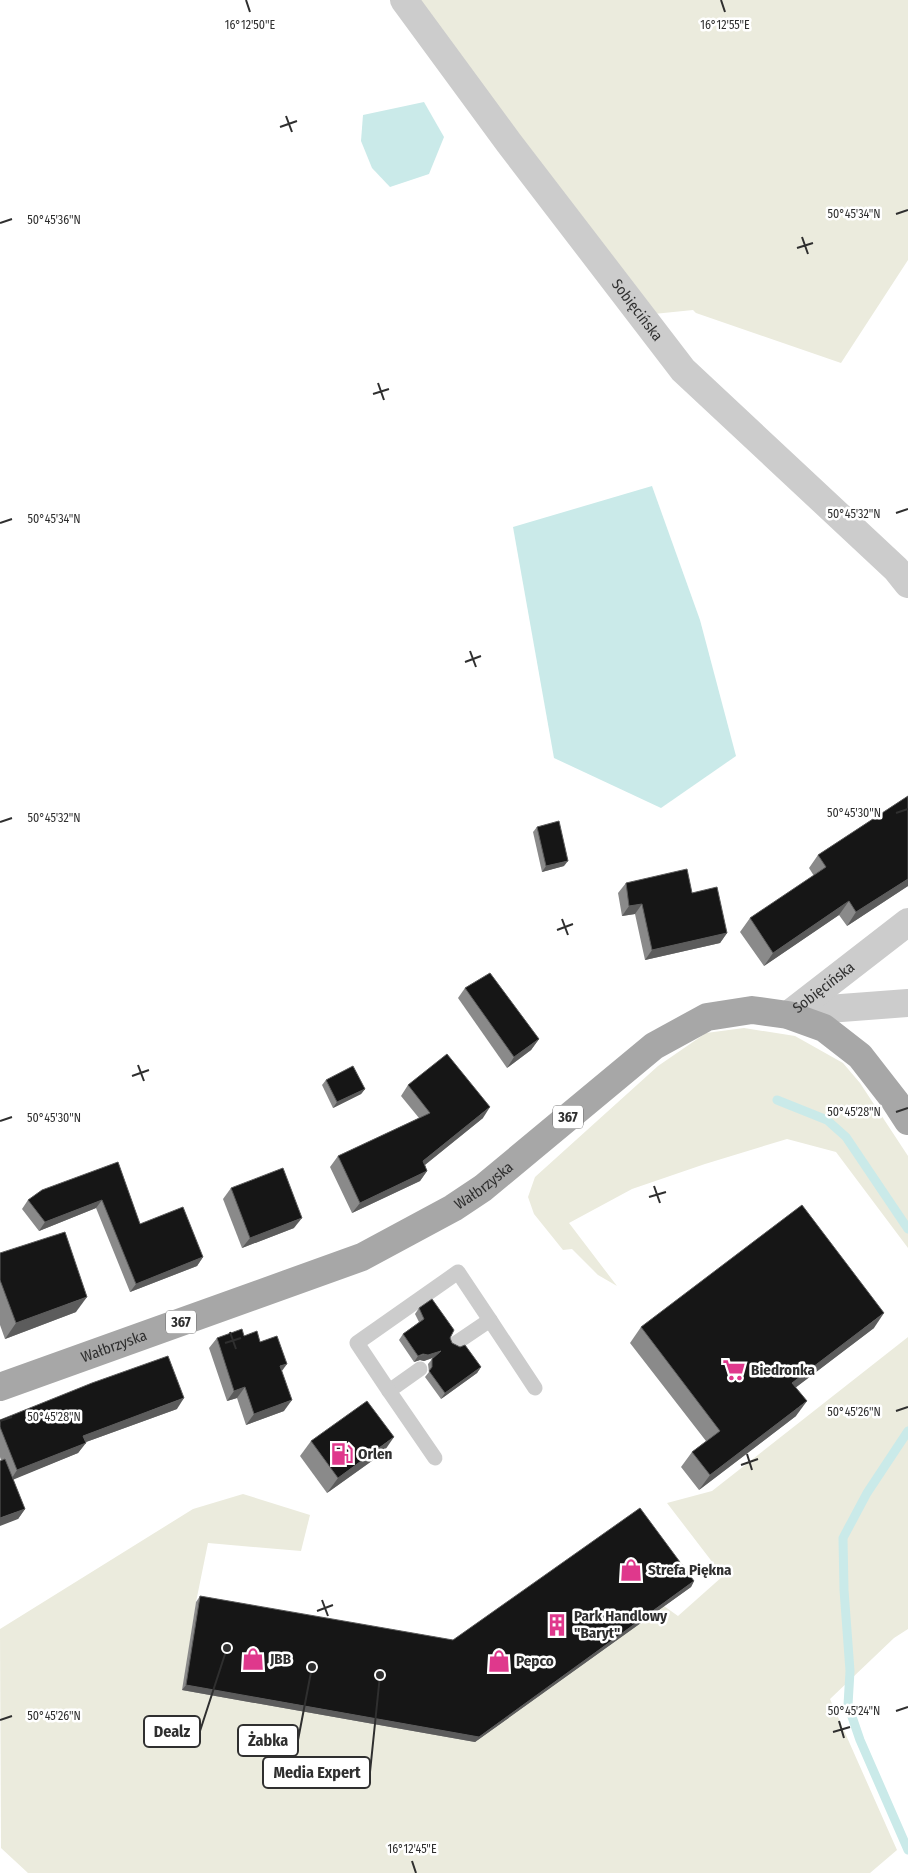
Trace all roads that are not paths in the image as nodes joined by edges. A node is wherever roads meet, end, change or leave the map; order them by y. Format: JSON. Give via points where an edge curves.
{"nodes":[{"id":1,"x":404,"y":0,"type":"edge"},
{"id":2,"x":908,"y":584,"type":"edge"},
{"id":3,"x":908,"y":922,"type":"edge"},
{"id":4,"x":908,"y":1003,"type":"edge"},
{"id":5,"x":788,"y":1015,"type":"junction"},
{"id":6,"x":908,"y":1121,"type":"edge"},
{"id":7,"x":490,"y":1320,"type":"junction"},
{"id":8,"x":456,"y":1343,"type":"edge"},
{"id":9,"x":420,"y":1369,"type":"dead end"},
{"id":10,"x":0,"y":1387,"type":"edge"},
{"id":11,"x":535,"y":1388,"type":"dead end"},
{"id":12,"x":389,"y":1391,"type":"junction"},
{"id":13,"x":435,"y":1458,"type":"dead end"}],
"edges":[{"from":1,"to":2,"type":"street","name":"Sobięcińska","via":[[683,370],[896,569]]},
{"from":3,"to":5,"type":"street","name":"Sobięcińska"},
{"from":4,"to":5,"type":"street","name":"Sobięcińska"},
{"from":5,"to":6,"type":"main road","name":"Wałbrzyska","number":"367","via":[[824,1028],[860,1056]]},
{"from":5,"to":10,"type":"main road","name":"Wałbrzyska","number":"367","via":[[752,1010],[706,1017],[654,1046],[483,1188],[453,1208],[362,1257]]},
{"from":7,"to":8,"type":"lane"},
{"from":7,"to":11,"type":"lane"},
{"from":7,"to":12,"type":"lane","via":[[458,1272],[357,1343]]},
{"from":9,"to":12,"type":"lane"},
{"from":12,"to":13,"type":"lane"}]}
